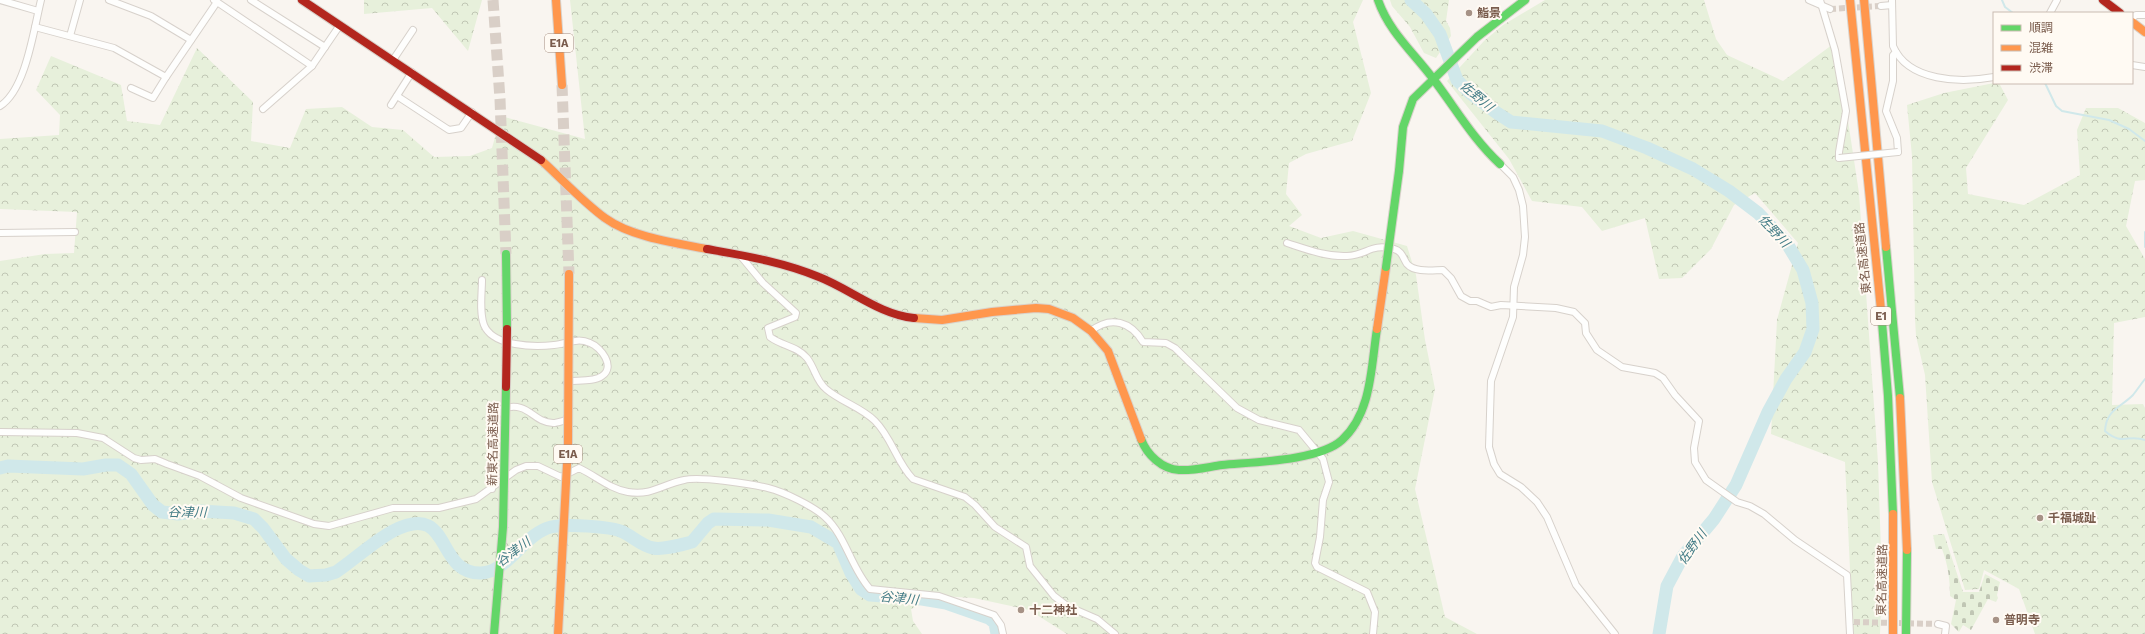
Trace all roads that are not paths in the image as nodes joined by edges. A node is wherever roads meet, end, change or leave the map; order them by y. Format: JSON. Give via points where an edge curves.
{"nodes":[{"id":1,"x":0,"y":0,"type":"edge"},
{"id":2,"x":41,"y":0,"type":"edge"},
{"id":3,"x":80,"y":0,"type":"edge"},
{"id":4,"x":109,"y":0,"type":"edge"},
{"id":5,"x":250,"y":0,"type":"edge"},
{"id":6,"x":302,"y":0,"type":"edge"},
{"id":7,"x":556,"y":0,"type":"edge"},
{"id":8,"x":1378,"y":0,"type":"edge"},
{"id":9,"x":1525,"y":0,"type":"edge"},
{"id":10,"x":1809,"y":0,"type":"edge"},
{"id":11,"x":1850,"y":0,"type":"edge"},
{"id":12,"x":1864,"y":0,"type":"edge"},
{"id":13,"x":2057,"y":0,"type":"edge"},
{"id":14,"x":2103,"y":0,"type":"edge"},
{"id":15,"x":215,"y":1,"type":"edge"},
{"id":16,"x":1821,"y":2,"type":"edge"},
{"id":17,"x":1892,"y":3,"type":"edge"},
{"id":18,"x":1881,"y":6,"type":"tunnel mouth"},
{"id":19,"x":1830,"y":8,"type":"tunnel mouth"},
{"id":20,"x":38,"y":11,"type":"junction"},
{"id":21,"x":2051,"y":12,"type":"edge"},
{"id":22,"x":2119,"y":12,"type":"edge"},
{"id":23,"x":2145,"y":15,"type":"edge"},
{"id":24,"x":2133,"y":17,"type":"edge"},
{"id":25,"x":2133,"y":23,"type":"edge"},
{"id":26,"x":340,"y":25,"type":"junction"},
{"id":27,"x":35,"y":27,"type":"junction"},
{"id":28,"x":413,"y":30,"type":"dead end"},
{"id":29,"x":2145,"y":32,"type":"edge"},
{"id":30,"x":70,"y":36,"type":"junction"},
{"id":31,"x":191,"y":40,"type":"junction"},
{"id":32,"x":324,"y":47,"type":"junction"},
{"id":33,"x":1896,"y":52,"type":"junction"},
{"id":34,"x":393,"y":60,"type":"junction"},
{"id":35,"x":2133,"y":65,"type":"edge"},
{"id":36,"x":312,"y":66,"type":"junction"},
{"id":37,"x":2145,"y":67,"type":"edge"},
{"id":38,"x":412,"y":72,"type":"junction"},
{"id":39,"x":166,"y":77,"type":"junction"},
{"id":40,"x":1993,"y":77,"type":"edge"},
{"id":41,"x":1433,"y":78,"type":"junction"},
{"id":42,"x":562,"y":85,"type":"tunnel mouth"},
{"id":43,"x":132,"y":88,"type":"dead end"},
{"id":44,"x":397,"y":96,"type":"junction"},
{"id":45,"x":391,"y":105,"type":"dead end"},
{"id":46,"x":0,"y":106,"type":"edge"},
{"id":47,"x":263,"y":109,"type":"dead end"},
{"id":48,"x":472,"y":112,"type":"junction"},
{"id":49,"x":1500,"y":164,"type":"joint"},
{"id":50,"x":75,"y":232,"type":"dead end"},
{"id":51,"x":0,"y":233,"type":"edge"},
{"id":52,"x":1287,"y":243,"type":"dead end"},
{"id":53,"x":506,"y":254,"type":"tunnel mouth"},
{"id":54,"x":739,"y":254,"type":"junction"},
{"id":55,"x":569,"y":274,"type":"tunnel mouth"},
{"id":56,"x":482,"y":280,"type":"dead end"},
{"id":57,"x":1514,"y":306,"type":"junction"},
{"id":58,"x":1092,"y":331,"type":"junction"},
{"id":59,"x":0,"y":432,"type":"edge"},
{"id":60,"x":1318,"y":453,"type":"junction"},
{"id":61,"x":492,"y":489,"type":"junction"},
{"id":62,"x":1938,"y":624,"type":"dead end"},
{"id":63,"x":494,"y":634,"type":"edge"},
{"id":64,"x":558,"y":634,"type":"edge"},
{"id":65,"x":1003,"y":634,"type":"edge"},
{"id":66,"x":1115,"y":634,"type":"edge"},
{"id":67,"x":1373,"y":634,"type":"edge"},
{"id":68,"x":1616,"y":634,"type":"edge"},
{"id":69,"x":1850,"y":634,"type":"edge"},
{"id":70,"x":1893,"y":634,"type":"edge"},
{"id":71,"x":1906,"y":634,"type":"edge"},
{"id":72,"x":1946,"y":634,"type":"edge"}],
"edges":[{"from":1,"to":20,"type":"street"},
{"from":2,"to":20,"type":"street"},
{"from":3,"to":30,"type":"street"},
{"from":4,"to":31,"type":"street","via":[[151,16]]},
{"from":5,"to":32,"type":"street"},
{"from":6,"to":26,"type":"main road"},
{"from":7,"to":42,"type":"main road","number":"E1A"},
{"from":8,"to":41,"type":"main road","via":[[1385,19]]},
{"from":9,"to":41,"type":"main road","via":[[1467,46]]},
{"from":10,"to":16,"type":"street"},
{"from":11,"to":70,"type":"main road","name":"東名高速道路","number":"E1","via":[[1888,406],[1894,545]]},
{"from":12,"to":71,"type":"main road","number":"E1","via":[[1904,426],[1908,521]]},
{"from":13,"to":21,"type":"street"},
{"from":14,"to":22,"type":"main road"},
{"from":15,"to":31,"type":"street"},
{"from":15,"to":36,"type":"street"},
{"from":16,"to":19,"type":"street"},
{"from":16,"to":33,"type":"street","bridge":true,"via":[[1835,50],[1846,111],[1839,158],[1898,152],[1897,138],[1886,111],[1893,81],[1893,55]]},
{"from":17,"to":18,"type":"street"},
{"from":17,"to":33,"type":"street","via":[[1893,46]]},
{"from":20,"to":27,"type":"street"},
{"from":23,"to":24,"type":"street"},
{"from":25,"to":29,"type":"main road"},
{"from":26,"to":32,"type":"street"},
{"from":26,"to":34,"type":"main road"},
{"from":27,"to":30,"type":"street"},
{"from":27,"to":46,"type":"street","via":[[16,88]]},
{"from":28,"to":34,"type":"street"},
{"from":30,"to":39,"type":"street","via":[[114,48]]},
{"from":31,"to":39,"type":"street"},
{"from":32,"to":36,"type":"street"},
{"from":33,"to":40,"type":"street","via":[[1909,67],[1924,74],[1964,81]]},
{"from":34,"to":38,"type":"main road"},
{"from":35,"to":37,"type":"street"},
{"from":36,"to":47,"type":"street"},
{"from":38,"to":44,"type":"street"},
{"from":38,"to":48,"type":"main road"},
{"from":39,"to":43,"type":"street","via":[[153,98]]},
{"from":41,"to":49,"type":"main road","via":[[1486,152]]},
{"from":41,"to":60,"type":"main road","bridge":true,"via":[[1411,102],[1403,122],[1399,171],[1366,401],[1354,425],[1342,440]]},
{"from":44,"to":45,"type":"street"},
{"from":44,"to":48,"type":"street","via":[[449,130],[461,128]]},
{"from":48,"to":54,"type":"main road","via":[[533,153],[605,218],[625,229],[673,243]]},
{"from":49,"to":57,"type":"street","via":[[1513,177],[1523,206],[1525,237],[1514,287]]},
{"from":50,"to":51,"type":"street"},
{"from":52,"to":57,"type":"street","via":[[1316,253],[1347,256],[1367,251],[1377,245],[1396,249],[1408,265],[1417,270],[1443,270],[1465,299],[1491,307]]},
{"from":53,"to":63,"type":"main road","name":"新東名高速道路","bridge":true,"via":[[503,527]]},
{"from":54,"to":58,"type":"main road","via":[[780,262],[800,269],[906,317],[942,320],[1020,308],[1049,309],[1072,318]]},
{"from":54,"to":66,"type":"street","via":[[763,283],[796,313],[795,317],[768,328],[770,337],[801,352],[826,389],[874,420],[913,479],[965,498],[975,505],[995,527],[1026,546],[1030,566],[1054,596],[1067,606],[1097,619]]},
{"from":55,"to":64,"type":"main road","number":"E1A","bridge":true,"via":[[568,445]]},
{"from":56,"to":61,"type":"street","via":[[484,326],[498,339],[517,345],[555,345],[579,339],[591,343],[608,361],[608,370],[603,376],[569,381],[565,384],[564,392],[569,414],[566,420],[554,423],[541,420],[522,407],[511,406],[501,409],[492,424]]},
{"from":57,"to":68,"type":"street","via":[[1511,323],[1491,381],[1490,447],[1494,464],[1500,474],[1521,487],[1537,502],[1547,517],[1576,585]]},
{"from":57,"to":69,"type":"street","via":[[1556,308],[1574,312],[1584,323],[1586,333],[1597,350],[1622,367],[1654,373],[1663,378],[1699,421],[1694,448],[1695,462],[1706,480],[1737,502],[1764,514],[1794,540],[1847,575],[1852,621]]},
{"from":58,"to":60,"type":"street","via":[[1112,321],[1126,324],[1135,330],[1143,342],[1166,343],[1237,408],[1259,420],[1299,430]]},
{"from":58,"to":60,"type":"main road","via":[[1108,350],[1145,449],[1153,459],[1163,465],[1179,470]]},
{"from":59,"to":61,"type":"street","via":[[77,433],[103,438],[134,458],[155,459],[200,476],[247,500],[314,524],[329,526],[393,508],[439,508],[476,499]]},
{"from":60,"to":67,"type":"street","via":[[1323,459],[1329,482],[1323,500],[1315,563],[1317,567],[1367,592],[1375,612]]},
{"from":61,"to":65,"type":"street","via":[[516,470],[526,466],[538,466],[561,477],[579,468],[603,483],[629,492],[656,491],[682,480],[696,478],[769,488],[812,508],[826,518],[840,536],[855,569],[870,590],[940,596],[994,615],[1001,625]]},
{"from":62,"to":72,"type":"street","via":[[1946,626]]}]}
